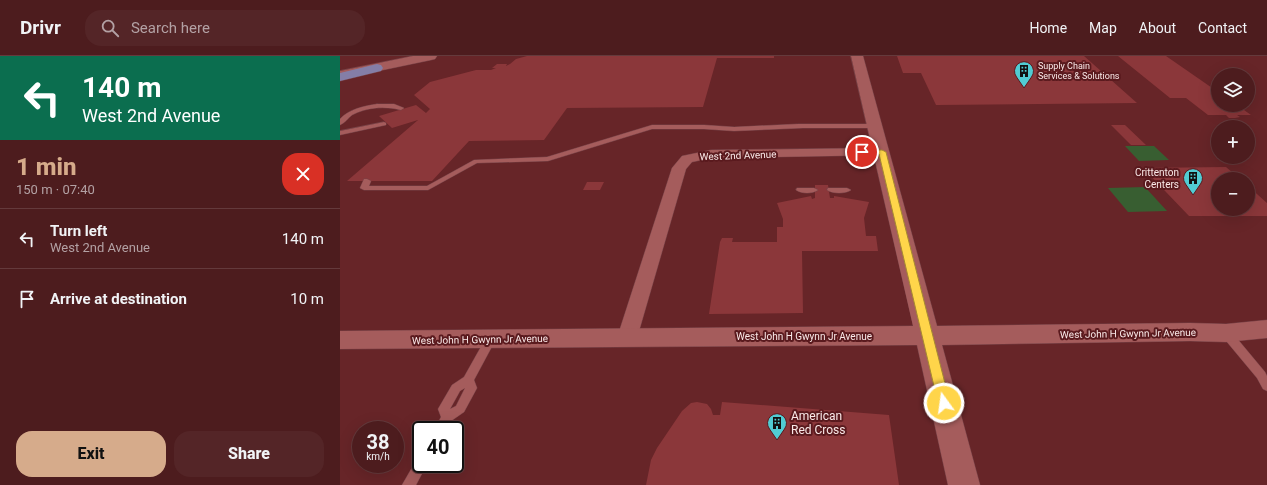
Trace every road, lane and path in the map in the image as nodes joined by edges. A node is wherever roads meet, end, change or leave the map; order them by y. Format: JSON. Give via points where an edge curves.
{"nodes":[{"id":1,"x":431,"y":56,"type":"edge"},
{"id":2,"x":857,"y":56,"type":"edge"},
{"id":3,"x":377,"y":68,"type":"joint"},
{"id":4,"x":340,"y":76,"type":"edge"},
{"id":5,"x":401,"y":108,"type":"dead end"},
{"id":6,"x":340,"y":123,"type":"edge"},
{"id":7,"x":384,"y":124,"type":"dead end"},
{"id":8,"x":876,"y":126,"type":"junction"},
{"id":9,"x":340,"y":133,"type":"edge"},
{"id":10,"x":882,"y":152,"type":"junction"},
{"id":11,"x":367,"y":181,"type":"dead end"},
{"id":12,"x":800,"y":190,"type":"dead end"},
{"id":13,"x":814,"y":190,"type":"dead end"},
{"id":14,"x":831,"y":190,"type":"dead end"},
{"id":15,"x":847,"y":190,"type":"dead end"},
{"id":16,"x":1267,"y":329,"type":"edge"},
{"id":17,"x":1226,"y":334,"type":"junction"},
{"id":18,"x":927,"y":336,"type":"junction"},
{"id":19,"x":627,"y":338,"type":"junction"},
{"id":20,"x":491,"y":339,"type":"junction"},
{"id":21,"x":340,"y":340,"type":"edge"},
{"id":22,"x":1267,"y":386,"type":"edge"},
{"id":23,"x":445,"y":421,"type":"edge"},
{"id":24,"x":416,"y":473,"type":"edge"},
{"id":25,"x":409,"y":485,"type":"edge"},
{"id":26,"x":964,"y":485,"type":"edge"}],
"edges":[{"from":1,"to":3,"type":"street"},
{"from":2,"to":8,"type":"street"},
{"from":3,"to":4,"type":"main road"},
{"from":5,"to":6,"type":"lane","via":[[390,105],[371,107],[353,112]]},
{"from":7,"to":9,"type":"lane"},
{"from":8,"to":10,"type":"street"},
{"from":8,"to":11,"type":"lane","via":[[741,129],[652,127],[548,159],[476,161],[428,188],[364,188]]},
{"from":10,"to":18,"type":"street"},
{"from":10,"to":19,"type":"street","name":"West 2nd Avenue","via":[[711,154],[687,159],[679,168]]},
{"from":12,"to":13,"type":"lane"},
{"from":14,"to":15,"type":"lane"},
{"from":16,"to":17,"type":"street","name":"West John H Gwynn Jr Avenue"},
{"from":17,"to":18,"type":"street","name":"West John H Gwynn Jr Avenue","via":[[1190,332]]},
{"from":17,"to":22,"type":"lane","via":[[1261,375]]},
{"from":18,"to":19,"type":"street","name":"West John H Gwynn Jr Avenue"},
{"from":18,"to":26,"type":"street"},
{"from":19,"to":20,"type":"street","name":"West John H Gwynn Jr Avenue"},
{"from":20,"to":21,"type":"street","name":"West John H Gwynn Jr Avenue"},
{"from":20,"to":23,"type":"lane","via":[[468,380],[471,388],[460,409]]},
{"from":24,"to":25,"type":"lane"}]}
